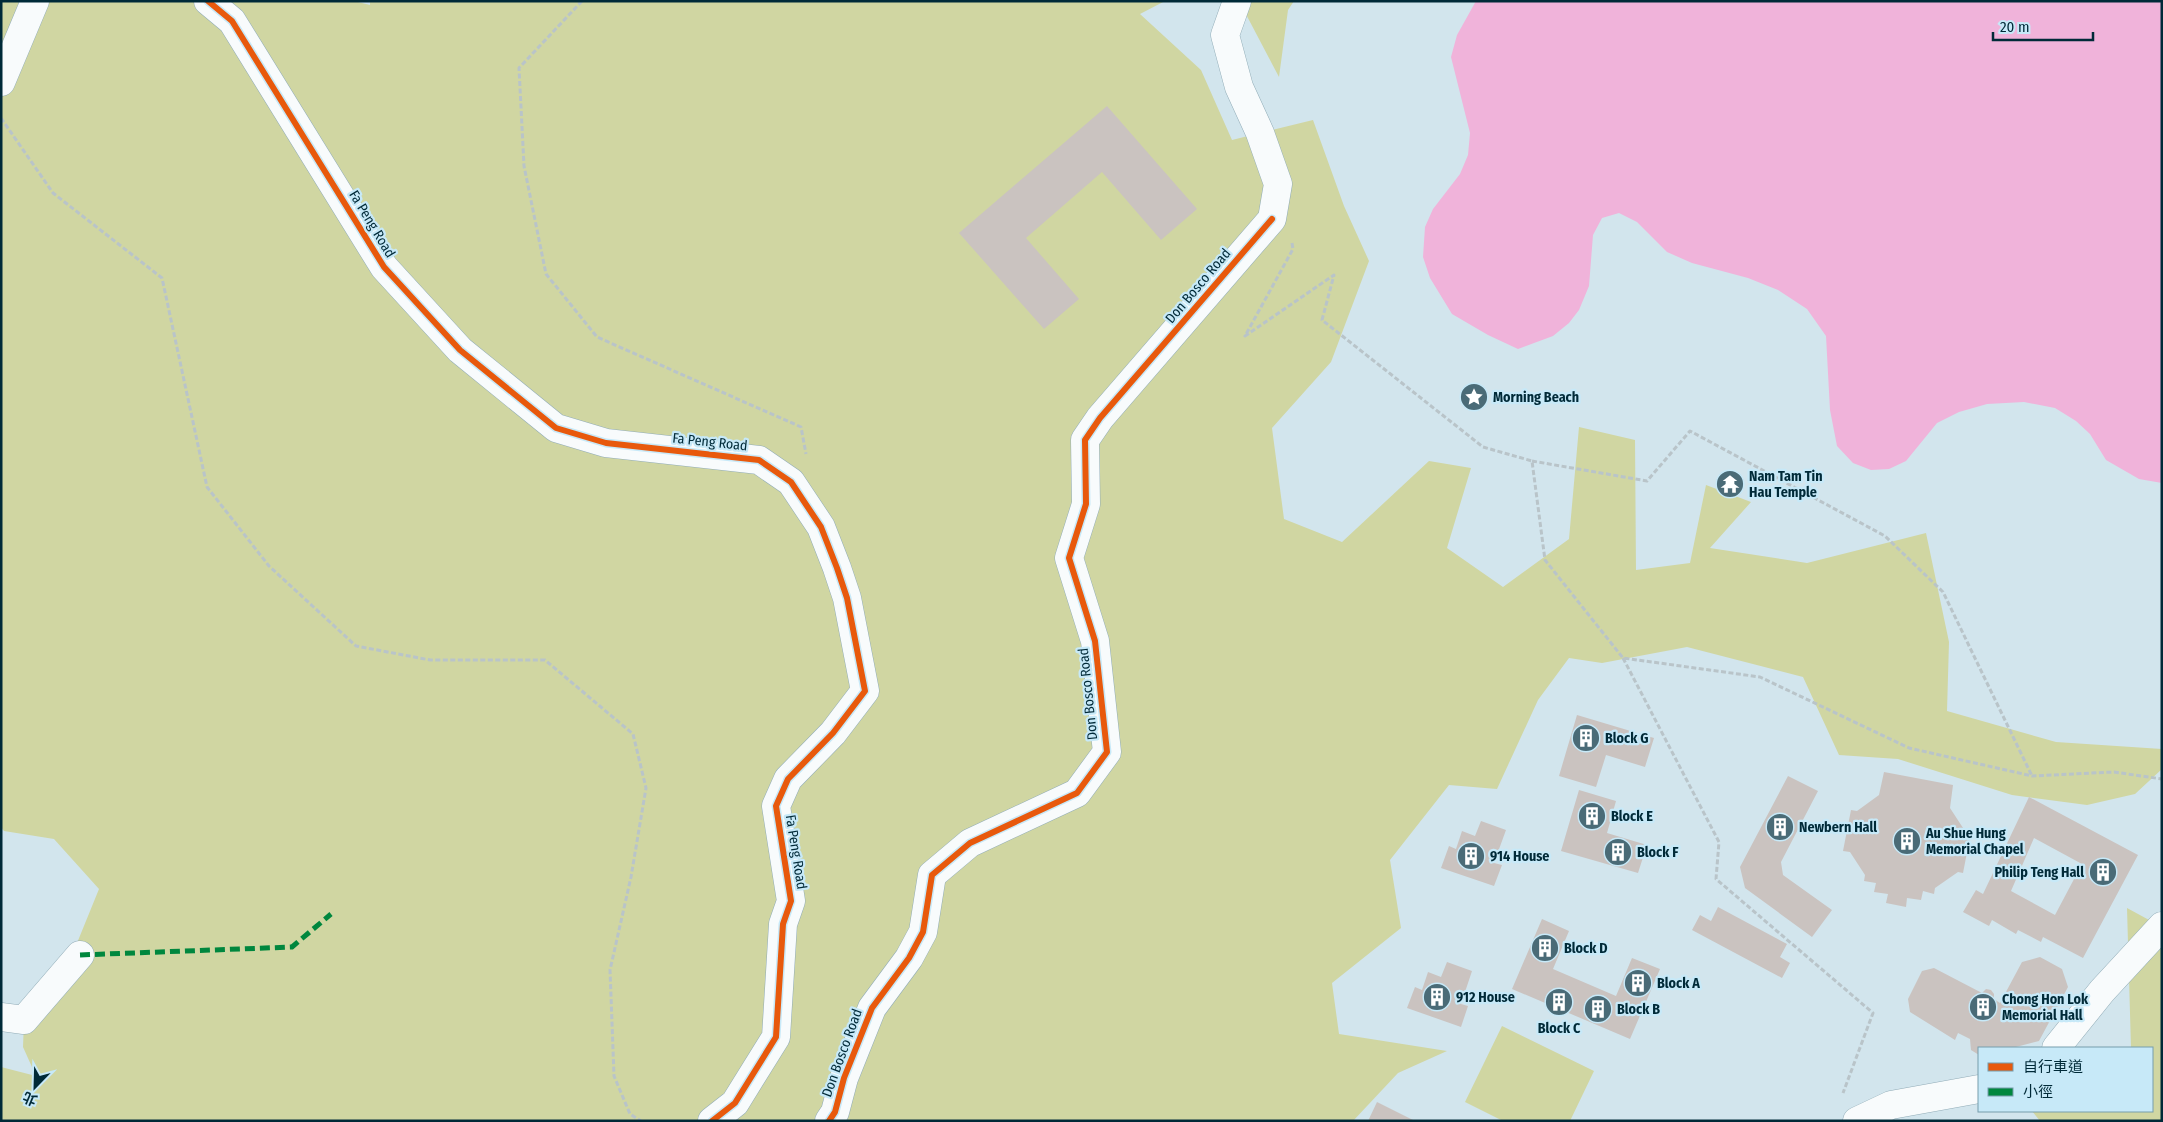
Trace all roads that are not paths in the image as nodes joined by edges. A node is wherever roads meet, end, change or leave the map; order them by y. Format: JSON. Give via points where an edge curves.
{"nodes":[{"id":1,"x":35,"y":1,"type":"edge"},
{"id":2,"x":208,"y":1,"type":"edge"},
{"id":3,"x":1237,"y":1,"type":"edge"},
{"id":4,"x":1,"y":82,"type":"edge"},
{"id":5,"x":2162,"y":926,"type":"edge"},
{"id":6,"x":80,"y":955,"type":"dead end"},
{"id":7,"x":1,"y":1017,"type":"edge"},
{"id":8,"x":2057,"y":1047,"type":"edge"},
{"id":9,"x":1978,"y":1089,"type":"edge"},
{"id":10,"x":712,"y":1121,"type":"edge"},
{"id":11,"x":829,"y":1121,"type":"edge"},
{"id":12,"x":1857,"y":1121,"type":"edge"}],
"edges":[{"from":1,"to":4,"type":"street"},
{"from":2,"to":10,"type":"street","name":"Fa Peng Road","via":[[232,21],[384,267],[460,350],[556,428],[606,443],[759,460],[791,482],[821,527],[847,598],[865,691],[833,733],[788,779],[776,806],[791,901],[783,924],[776,1038],[735,1103]]},
{"from":3,"to":11,"type":"street","name":"Don Bosco Road","via":[[1225,35],[1239,87],[1278,184],[1272,219],[1100,418],[1085,440],[1086,504],[1069,558],[1095,641],[1107,752],[1077,793],[970,843],[932,876],[923,932],[909,958],[872,1008]]},
{"from":5,"to":8,"type":"street","via":[[2102,991]]},
{"from":6,"to":7,"type":"street","via":[[24,1020]]},
{"from":9,"to":12,"type":"street","via":[[1891,1105]]}]}
